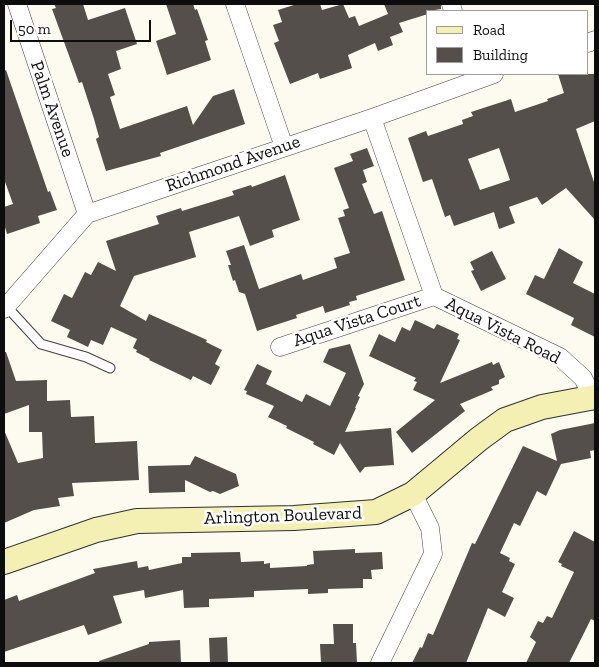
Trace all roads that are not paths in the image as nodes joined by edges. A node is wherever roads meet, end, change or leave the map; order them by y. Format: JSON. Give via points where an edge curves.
{"nodes":[{"id":1,"x":17,"y":4,"type":"edge"},
{"id":2,"x":235,"y":4,"type":"edge"},
{"id":3,"x":476,"y":77,"type":"edge"},
{"id":4,"x":372,"y":118,"type":"junction"},
{"id":5,"x":284,"y":147,"type":"junction"},
{"id":6,"x":88,"y":214,"type":"junction"},
{"id":7,"x":434,"y":296,"type":"junction"},
{"id":8,"x":6,"y":308,"type":"edge"},
{"id":9,"x":280,"y":347,"type":"dead end"},
{"id":10,"x":110,"y":368,"type":"dead end"},
{"id":11,"x":594,"y":398,"type":"edge"},
{"id":12,"x":413,"y":494,"type":"junction"},
{"id":13,"x":4,"y":562,"type":"edge"},
{"id":14,"x":380,"y":663,"type":"edge"}],
"edges":[{"from":1,"to":6,"type":"street","name":"Palm Avenue"},
{"from":2,"to":5,"type":"street"},
{"from":3,"to":4,"type":"street","name":"Richmond Avenue"},
{"from":4,"to":5,"type":"street","name":"Richmond Avenue"},
{"from":4,"to":7,"type":"street","name":"Aqua Vista Road"},
{"from":5,"to":6,"type":"street","name":"Richmond Avenue"},
{"from":6,"to":8,"type":"street","name":"Richmond Avenue"},
{"from":7,"to":9,"type":"street","name":"Aqua Vista Court"},
{"from":7,"to":11,"type":"street","name":"Aqua Vista Road","via":[[560,357],[583,378]]},
{"from":8,"to":10,"type":"lane","via":[[41,344],[86,357]]},
{"from":11,"to":12,"type":"main road","name":"Arlington Boulevard","via":[[542,406],[505,420]]},
{"from":12,"to":13,"type":"main road","name":"Arlington Boulevard","via":[[376,512],[294,518],[137,521],[96,530]]},
{"from":12,"to":14,"type":"street","via":[[430,528],[433,554]]}]}
